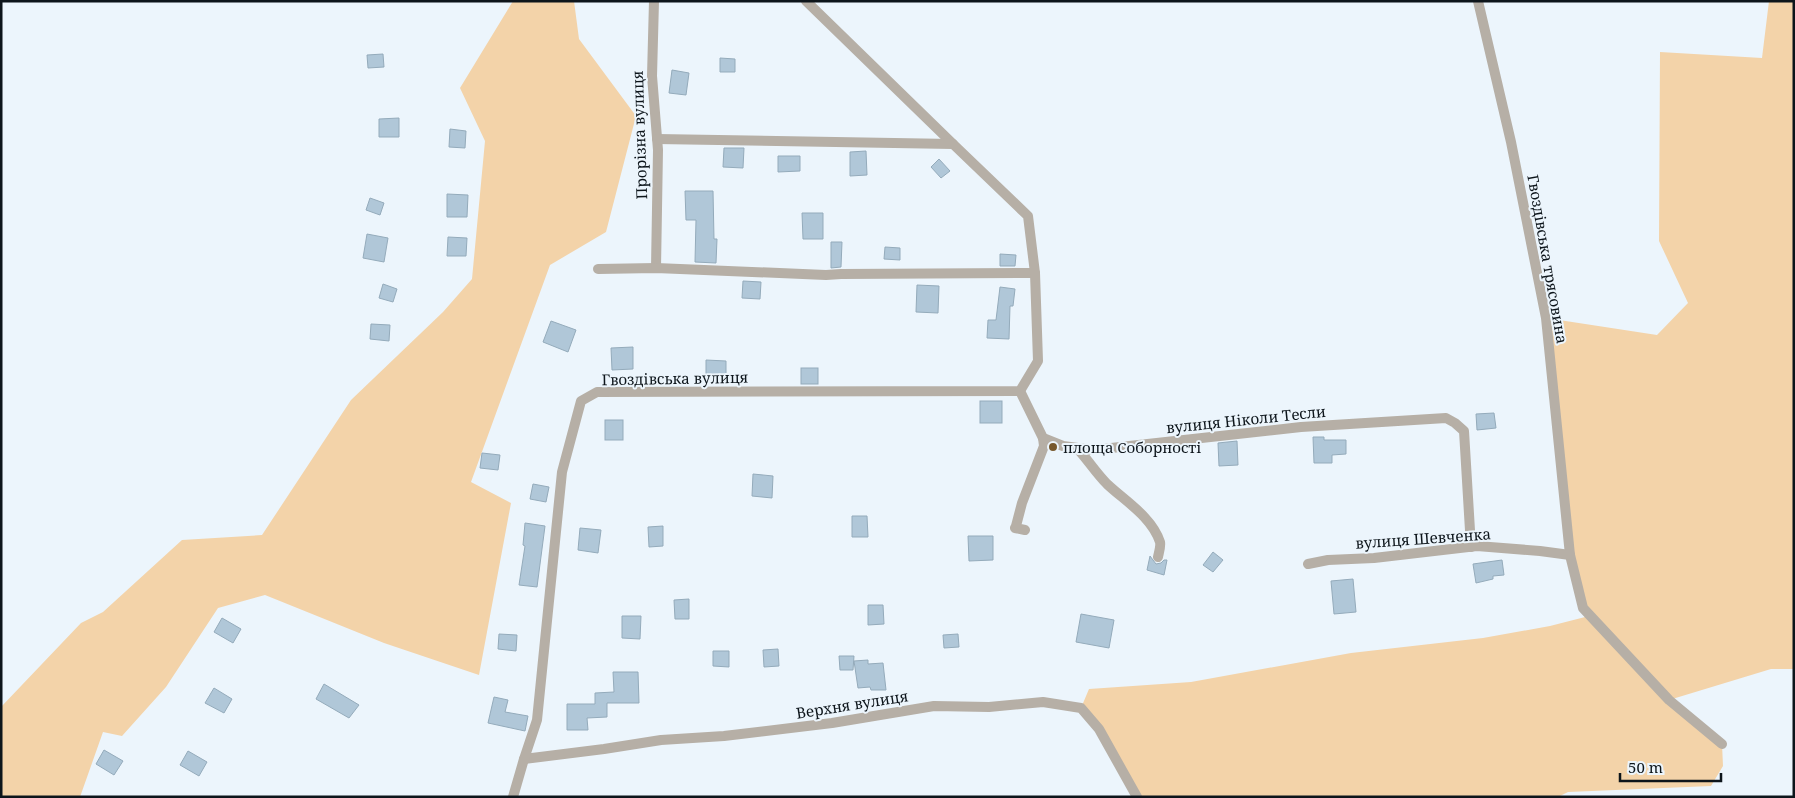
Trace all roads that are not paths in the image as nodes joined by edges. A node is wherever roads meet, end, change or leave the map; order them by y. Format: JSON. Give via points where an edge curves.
{"nodes":[{"id":1,"x":654,"y":1,"type":"edge"},
{"id":2,"x":806,"y":1,"type":"edge"},
{"id":3,"x":1478,"y":1,"type":"edge"},
{"id":4,"x":657,"y":139,"type":"junction"},
{"id":5,"x":953,"y":144,"type":"junction"},
{"id":6,"x":656,"y":268,"type":"junction"},
{"id":7,"x":598,"y":269,"type":"dead end"},
{"id":8,"x":1035,"y":273,"type":"junction"},
{"id":9,"x":1021,"y":389,"type":"junction"},
{"id":10,"x":1043,"y":438,"type":"junction"},
{"id":11,"x":1077,"y":448,"type":"junction"},
{"id":12,"x":1020,"y":528,"type":"dead end"},
{"id":13,"x":1470,"y":547,"type":"junction"},
{"id":14,"x":1570,"y":555,"type":"junction"},
{"id":15,"x":1158,"y":557,"type":"dead end"},
{"id":16,"x":1308,"y":564,"type":"dead end"},
{"id":17,"x":1722,"y":744,"type":"dead end"},
{"id":18,"x":524,"y":759,"type":"junction"},
{"id":19,"x":513,"y":797,"type":"edge"},
{"id":20,"x":1137,"y":797,"type":"edge"}],
"edges":[{"from":1,"to":4,"type":"street","name":"Прорізна вулиця","via":[[652,76]]},
{"from":2,"to":5,"type":"street"},
{"from":3,"to":14,"type":"street","name":"Гвоздівська трясовина","via":[[1511,142],[1546,318]]},
{"from":4,"to":5,"type":"street"},
{"from":4,"to":6,"type":"street","name":"Прорізна вулиця"},
{"from":5,"to":8,"type":"street","via":[[1028,216]]},
{"from":6,"to":7,"type":"street"},
{"from":6,"to":8,"type":"street","via":[[826,275]]},
{"from":8,"to":9,"type":"street","via":[[1038,360]]},
{"from":9,"to":10,"type":"street"},
{"from":9,"to":18,"type":"street","name":"Гвоздівська вулиця","via":[[596,392],[581,402],[562,472],[538,720]]},
{"from":10,"to":11,"type":"street","name":"вулиця Ніколи Тесли"},
{"from":10,"to":12,"type":"street","via":[[1044,446],[1022,503]]},
{"from":11,"to":13,"type":"street","name":"вулиця Ніколи Тесли","via":[[1093,450],[1301,427],[1446,418],[1464,431]]},
{"from":11,"to":15,"type":"street","via":[[1095,471],[1154,528],[1160,543]]},
{"from":13,"to":14,"type":"street","name":"вулиця Шевченка","via":[[1540,550]]},
{"from":13,"to":16,"type":"street","name":"вулиця Шевченка"},
{"from":14,"to":17,"type":"street","name":"Гвоздівська трясовина","via":[[1583,608],[1669,700]]},
{"from":18,"to":19,"type":"street","name":"Гвоздівська вулиця"},
{"from":18,"to":20,"type":"street","name":"Верхня вулиця","via":[[661,740],[832,723],[934,706],[989,707],[1043,702],[1081,708],[1099,729]]}]}
